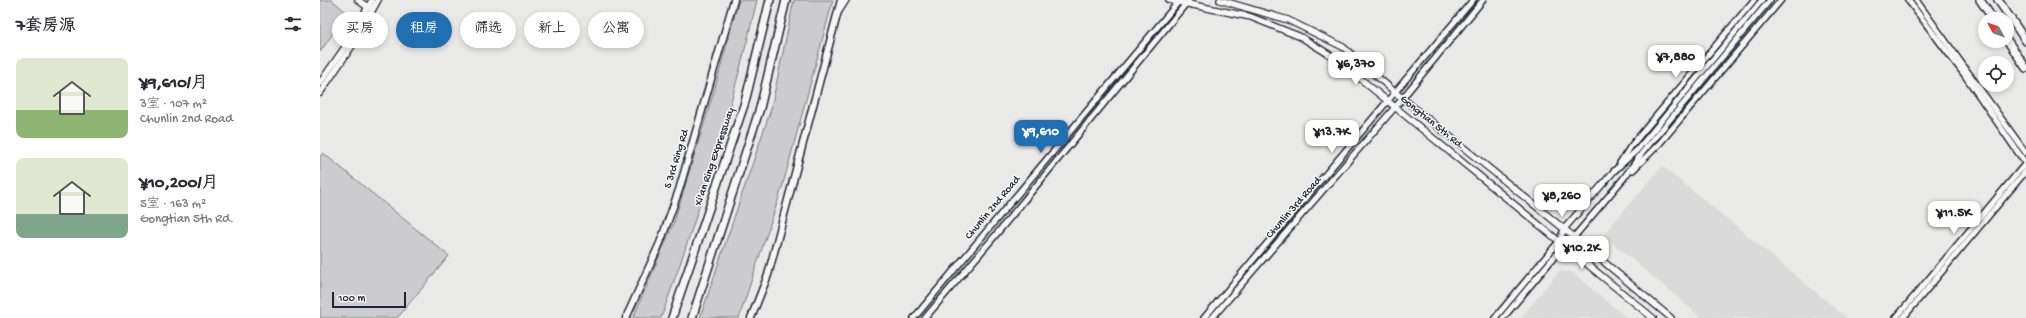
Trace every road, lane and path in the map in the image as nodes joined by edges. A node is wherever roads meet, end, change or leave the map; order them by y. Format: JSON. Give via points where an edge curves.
{"nodes":[{"id":1,"x":358,"y":0,"type":"edge"},
{"id":2,"x":372,"y":0,"type":"edge"},
{"id":3,"x":378,"y":0,"type":"edge"},
{"id":4,"x":734,"y":0,"type":"edge"},
{"id":5,"x":770,"y":0,"type":"edge"},
{"id":6,"x":786,"y":0,"type":"edge"},
{"id":7,"x":841,"y":0,"type":"edge"},
{"id":8,"x":846,"y":0,"type":"edge"},
{"id":9,"x":1169,"y":0,"type":"edge"},
{"id":10,"x":1220,"y":0,"type":"edge"},
{"id":11,"x":1473,"y":0,"type":"edge"},
{"id":12,"x":1483,"y":0,"type":"edge"},
{"id":13,"x":1754,"y":0,"type":"edge"},
{"id":14,"x":1762,"y":0,"type":"edge"},
{"id":15,"x":1770,"y":0,"type":"edge"},
{"id":16,"x":1781,"y":0,"type":"edge"},
{"id":17,"x":1908,"y":0,"type":"edge"},
{"id":18,"x":1916,"y":0,"type":"edge"},
{"id":19,"x":1980,"y":0,"type":"edge"},
{"id":20,"x":1998,"y":0,"type":"edge"},
{"id":21,"x":1180,"y":1,"type":"edge"},
{"id":22,"x":1188,"y":2,"type":"edge"},
{"id":23,"x":367,"y":7,"type":"junction"},
{"id":24,"x":373,"y":10,"type":"junction"},
{"id":25,"x":1988,"y":12,"type":"edge"},
{"id":26,"x":838,"y":13,"type":"junction"},
{"id":27,"x":2026,"y":41,"type":"edge"},
{"id":28,"x":2012,"y":48,"type":"edge"},
{"id":29,"x":2026,"y":68,"type":"edge"},
{"id":30,"x":320,"y":83,"type":"edge"},
{"id":31,"x":1396,"y":92,"type":"junction"},
{"id":32,"x":320,"y":93,"type":"edge"},
{"id":33,"x":1403,"y":98,"type":"junction"},
{"id":34,"x":1389,"y":100,"type":"junction"},
{"id":35,"x":1396,"y":106,"type":"junction"},
{"id":36,"x":1652,"y":136,"type":"junction"},
{"id":37,"x":2026,"y":153,"type":"edge"},
{"id":38,"x":2026,"y":164,"type":"edge"},
{"id":39,"x":1614,"y":171,"type":"junction"},
{"id":40,"x":2026,"y":172,"type":"edge"},
{"id":41,"x":1623,"y":178,"type":"junction"},
{"id":42,"x":1564,"y":229,"type":"junction"},
{"id":43,"x":1574,"y":237,"type":"junction"},
{"id":44,"x":1560,"y":240,"type":"junction"},
{"id":45,"x":1565,"y":244,"type":"junction"},
{"id":46,"x":626,"y":318,"type":"edge"},
{"id":47,"x":672,"y":318,"type":"edge"},
{"id":48,"x":692,"y":318,"type":"edge"},
{"id":49,"x":751,"y":318,"type":"edge"},
{"id":50,"x":914,"y":318,"type":"edge"},
{"id":51,"x":925,"y":318,"type":"edge"},
{"id":52,"x":1204,"y":318,"type":"edge"},
{"id":53,"x":1212,"y":318,"type":"edge"},
{"id":54,"x":1495,"y":318,"type":"edge"},
{"id":55,"x":1503,"y":318,"type":"edge"},
{"id":56,"x":1653,"y":318,"type":"edge"},
{"id":57,"x":1670,"y":318,"type":"edge"},
{"id":58,"x":1896,"y":318,"type":"edge"},
{"id":59,"x":1902,"y":318,"type":"edge"}],
"edges":[{"from":1,"to":23,"type":"main road"},
{"from":2,"to":23,"type":"main road"},
{"from":3,"to":24,"type":"main road"},
{"from":4,"to":46,"type":"highway","name":"S 3rd Ring Rd","via":[[679,190],[660,243]]},
{"from":5,"to":47,"type":"highway","name":"Xi'an Ring Expressway","via":[[745,102]]},
{"from":6,"to":48,"type":"highway","via":[[760,108]]},
{"from":7,"to":26,"type":"highway"},
{"from":8,"to":26,"type":"main road"},
{"from":9,"to":21,"type":"main road","name":"Gongtian 5th Rd."},
{"from":10,"to":31,"type":"main road","name":"Gongtian 5th Rd.","via":[[1288,20],[1343,47]]},
{"from":11,"to":31,"type":"street","name":"Chunlin 3rd Road"},
{"from":12,"to":33,"type":"street","name":"Chunlin 3rd Road"},
{"from":13,"to":39,"type":"street","via":[[1631,146]]},
{"from":14,"to":36,"type":"street"},
{"from":15,"to":36,"type":"street"},
{"from":16,"to":41,"type":"street","via":[[1660,143]]},
{"from":17,"to":38,"type":"street","via":[[1964,74]]},
{"from":18,"to":37,"type":"street"},
{"from":19,"to":25,"type":"highway"},
{"from":20,"to":27,"type":"highway"},
{"from":21,"to":22,"type":"main road","name":"Gongtian 5th Rd."},
{"from":21,"to":50,"type":"street","name":"Chunlin 2nd Road"},
{"from":22,"to":34,"type":"main road","name":"Gongtian 5th Rd.","via":[[1251,17],[1301,37],[1336,58]]},
{"from":22,"to":51,"type":"street","name":"Chunlin 2nd Road"},
{"from":23,"to":24,"type":"main road"},
{"from":23,"to":30,"type":"main road","via":[[347,44]]},
{"from":24,"to":32,"type":"main road"},
{"from":26,"to":49,"type":"highway","via":[[768,275]]},
{"from":28,"to":29,"type":"highway"},
{"from":31,"to":33,"type":"main road","name":"Gongtian 5th Rd."},
{"from":31,"to":34,"type":"street","name":"Chunlin 3rd Road"},
{"from":33,"to":35,"type":"street","name":"Chunlin 3rd Road"},
{"from":33,"to":42,"type":"main road","name":"Gongtian 5th Rd."},
{"from":34,"to":35,"type":"main road","name":"Gongtian 5th Rd."},
{"from":34,"to":52,"type":"street","name":"Chunlin 3rd Road"},
{"from":35,"to":44,"type":"main road","name":"Gongtian 5th Rd."},
{"from":35,"to":53,"type":"street","name":"Chunlin 3rd Road"},
{"from":36,"to":39,"type":"street"},
{"from":36,"to":41,"type":"street"},
{"from":38,"to":58,"type":"street"},
{"from":39,"to":42,"type":"street"},
{"from":40,"to":59,"type":"street"},
{"from":41,"to":43,"type":"street"},
{"from":42,"to":43,"type":"main road","name":"Gongtian 5th Rd."},
{"from":42,"to":44,"type":"street"},
{"from":43,"to":45,"type":"street"},
{"from":43,"to":57,"type":"main road","name":"Gongtian 5th Rd."},
{"from":44,"to":45,"type":"main road","name":"Gongtian 5th Rd."},
{"from":44,"to":54,"type":"street"},
{"from":45,"to":55,"type":"street"},
{"from":45,"to":56,"type":"main road","name":"Gongtian 5th Rd."}]}
